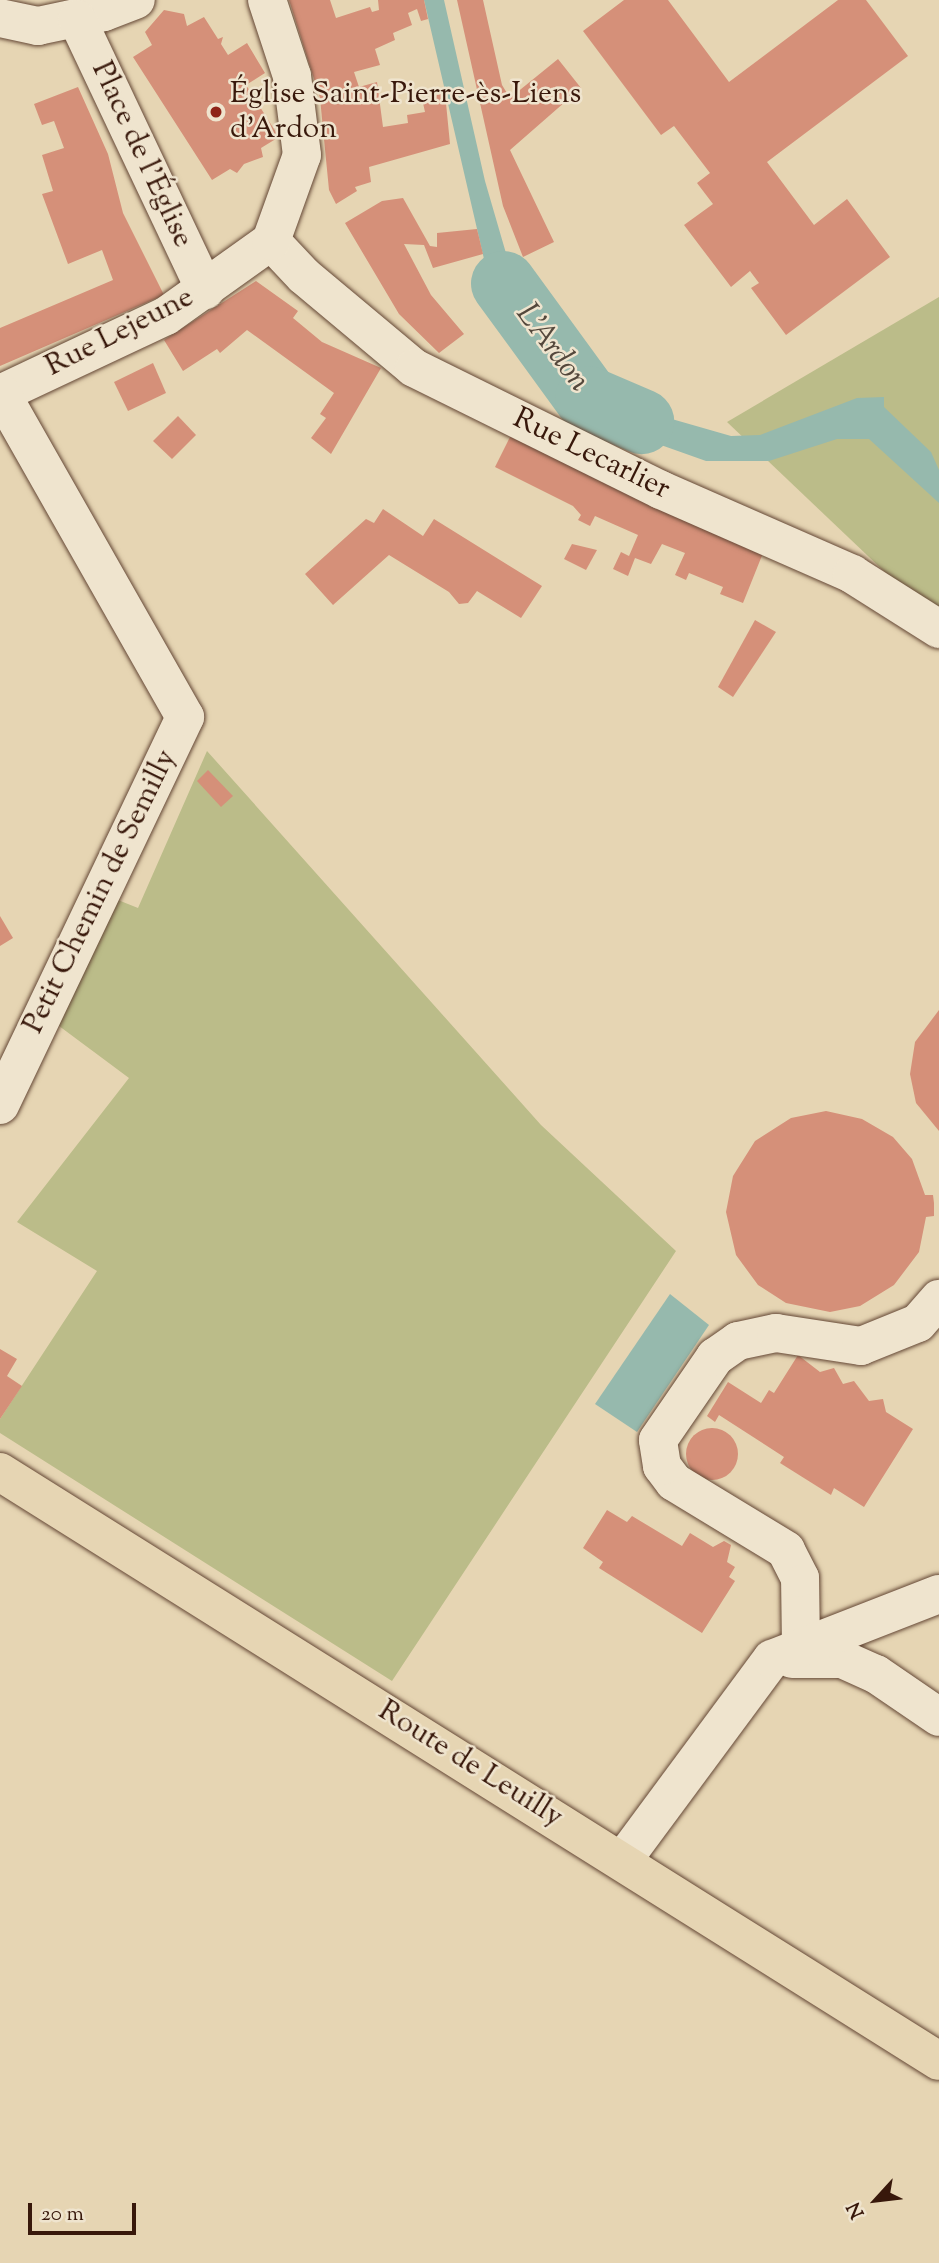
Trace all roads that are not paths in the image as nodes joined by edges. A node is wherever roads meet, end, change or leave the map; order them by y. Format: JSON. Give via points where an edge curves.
{"nodes":[{"id":1,"x":136,"y":0,"type":"edge"},
{"id":2,"x":267,"y":0,"type":"edge"},
{"id":3,"x":0,"y":18,"type":"edge"},
{"id":4,"x":77,"y":19,"type":"junction"},
{"id":5,"x":271,"y":241,"type":"junction"},
{"id":6,"x":205,"y":290,"type":"junction"},
{"id":7,"x":1,"y":393,"type":"edge"},
{"id":8,"x":939,"y":629,"type":"edge"},
{"id":9,"x":0,"y":1105,"type":"edge"},
{"id":10,"x":939,"y":1299,"type":"edge"},
{"id":11,"x":0,"y":1472,"type":"edge"},
{"id":12,"x":939,"y":1594,"type":"edge"},
{"id":13,"x":786,"y":1653,"type":"junction"},
{"id":14,"x":939,"y":1717,"type":"edge"},
{"id":15,"x":624,"y":1860,"type":"junction"},
{"id":16,"x":939,"y":2061,"type":"edge"}],
"edges":[{"from":1,"to":4,"type":"street"},
{"from":2,"to":5,"type":"street","via":[[292,76],[302,155]]},
{"from":3,"to":4,"type":"street","via":[[38,26]]},
{"from":4,"to":6,"type":"street","name":"Place de l'Église"},
{"from":5,"to":6,"type":"street","name":"Rue Lejeune"},
{"from":5,"to":8,"type":"street","name":"Rue Lecarlier","via":[[304,276],[414,368],[661,491],[852,574]]},
{"from":6,"to":7,"type":"street","name":"Rue Lejeune","via":[[166,316]]},
{"from":7,"to":9,"type":"street","name":"Petit Chemin de Semilly","via":[[186,717]]},
{"from":10,"to":13,"type":"street","via":[[918,1324],[861,1346],[776,1333],[738,1341],[715,1357],[658,1440],[662,1465],[674,1482],[786,1550],[800,1578]]},
{"from":11,"to":15,"type":"main road","name":"Route de Leuilly"},
{"from":12,"to":13,"type":"street"},
{"from":13,"to":14,"type":"street","via":[[842,1659],[876,1674]]},
{"from":13,"to":15,"type":"street"},
{"from":15,"to":16,"type":"main road","name":"Route de Leuilly"}]}
